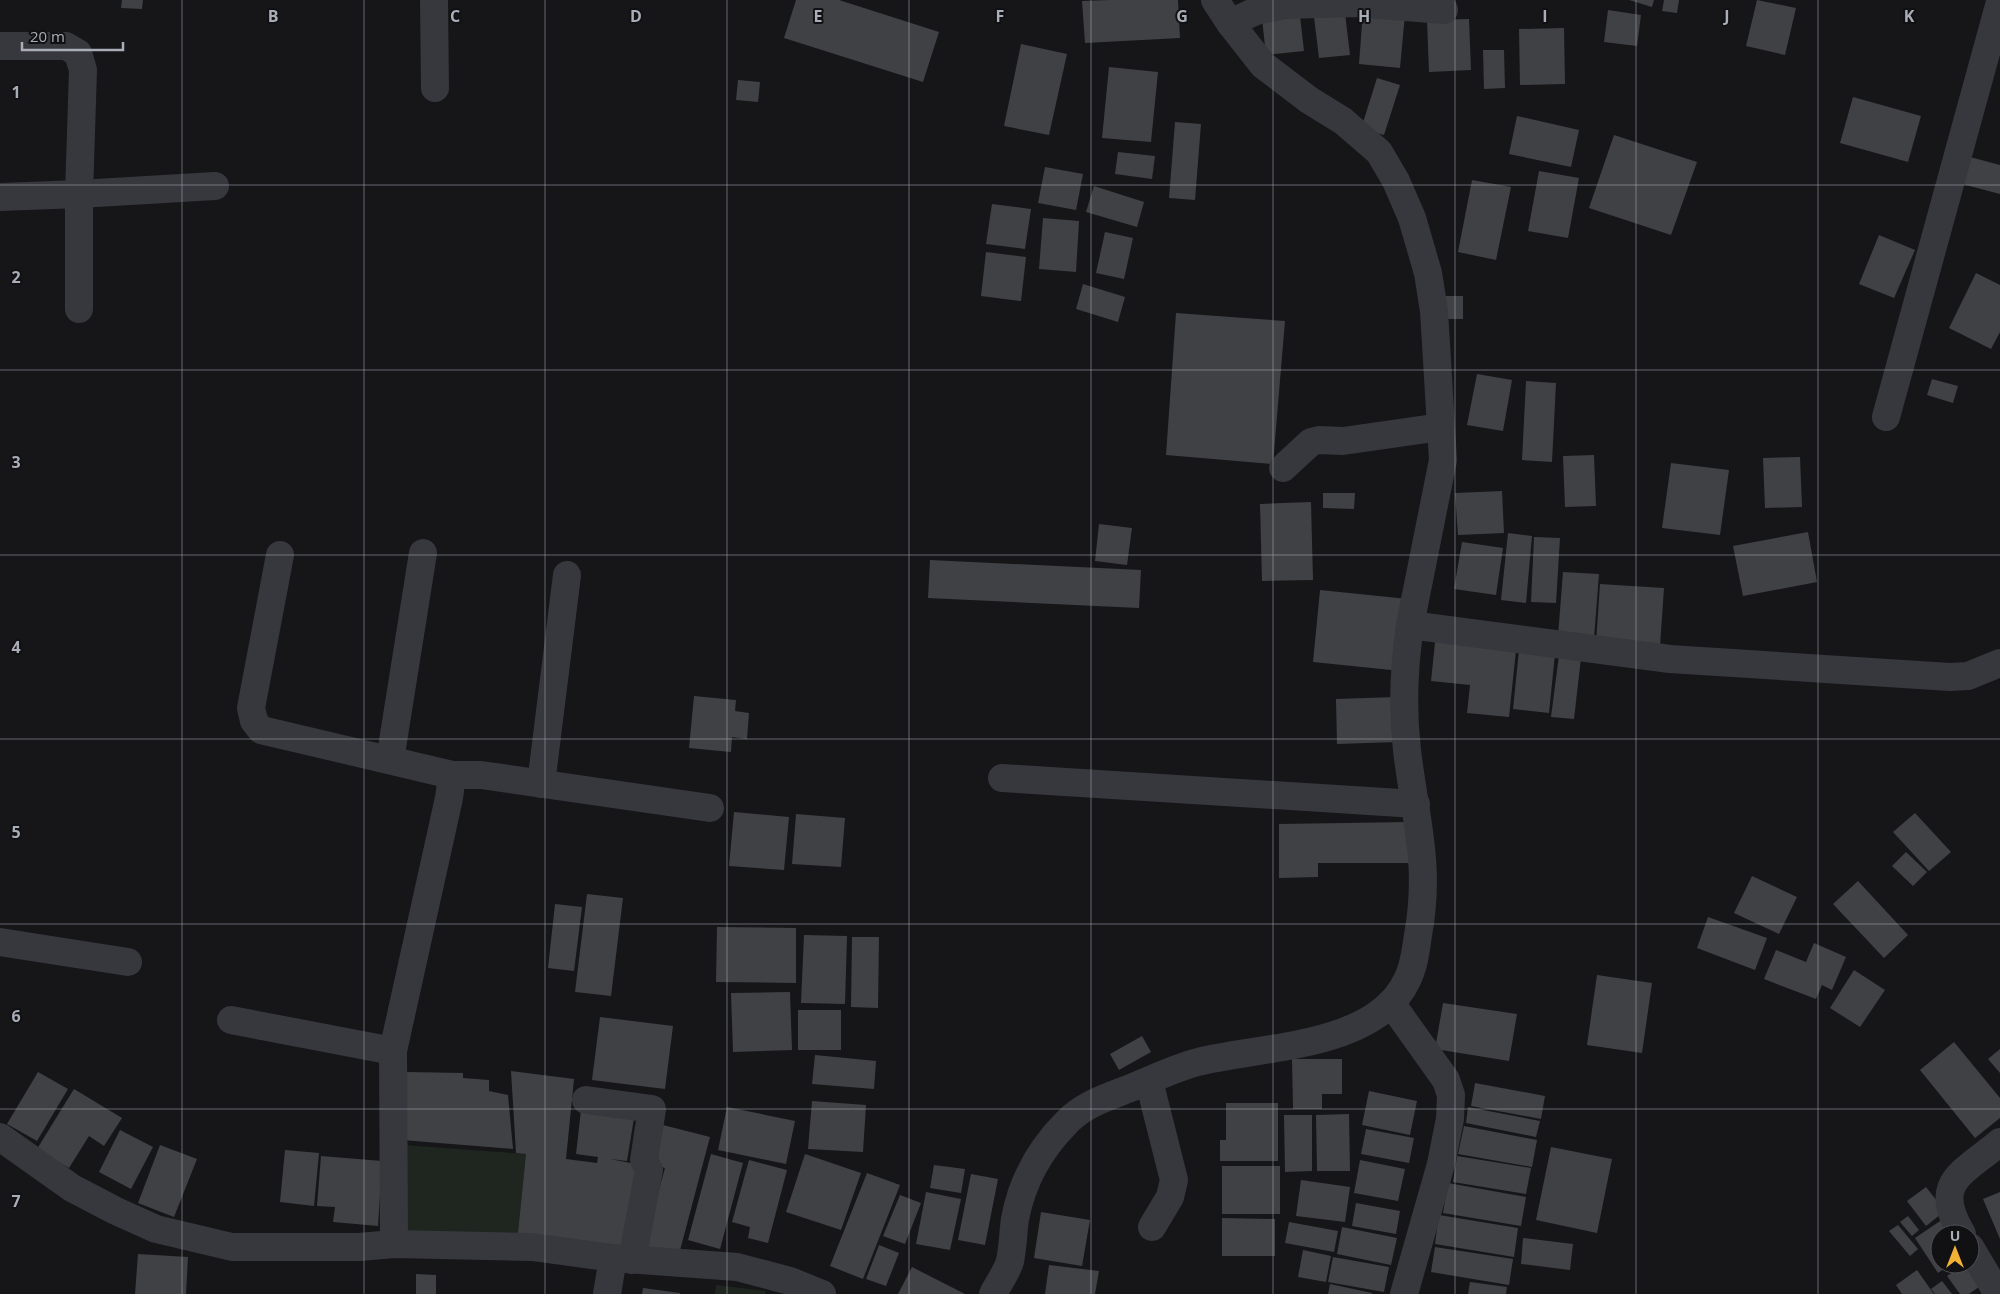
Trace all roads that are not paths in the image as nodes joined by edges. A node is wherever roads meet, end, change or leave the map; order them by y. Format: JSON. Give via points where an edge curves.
{"nodes":[{"id":1,"x":434,"y":0,"type":"edge"},
{"id":2,"x":1215,"y":0,"type":"edge"},
{"id":3,"x":2000,"y":2,"type":"edge"},
{"id":4,"x":1444,"y":10,"type":"dead end"},
{"id":5,"x":1230,"y":23,"type":"junction"},
{"id":6,"x":1994,"y":44,"type":"edge"},
{"id":7,"x":0,"y":46,"type":"edge"},
{"id":8,"x":435,"y":88,"type":"dead end"},
{"id":9,"x":214,"y":186,"type":"dead end"},
{"id":10,"x":80,"y":194,"type":"junction"},
{"id":11,"x":0,"y":197,"type":"edge"},
{"id":12,"x":79,"y":309,"type":"dead end"},
{"id":13,"x":1886,"y":417,"type":"dead end"},
{"id":14,"x":1441,"y":427,"type":"junction"},
{"id":15,"x":1284,"y":468,"type":"dead end"},
{"id":16,"x":422,"y":553,"type":"dead end"},
{"id":17,"x":280,"y":554,"type":"dead end"},
{"id":18,"x":567,"y":575,"type":"dead end"},
{"id":19,"x":1410,"y":625,"type":"junction"},
{"id":20,"x":2000,"y":663,"type":"edge"},
{"id":21,"x":390,"y":760,"type":"junction"},
{"id":22,"x":452,"y":775,"type":"junction"},
{"id":23,"x":1002,"y":778,"type":"dead end"},
{"id":24,"x":541,"y":784,"type":"junction"},
{"id":25,"x":1416,"y":804,"type":"junction"},
{"id":26,"x":710,"y":808,"type":"dead end"},
{"id":27,"x":0,"y":942,"type":"edge"},
{"id":28,"x":128,"y":962,"type":"dead end"},
{"id":29,"x":1391,"y":1003,"type":"junction"},
{"id":30,"x":231,"y":1020,"type":"dead end"},
{"id":31,"x":393,"y":1051,"type":"junction"},
{"id":32,"x":1149,"y":1081,"type":"junction"},
{"id":33,"x":586,"y":1100,"type":"dead end"},
{"id":34,"x":0,"y":1137,"type":"edge"},
{"id":35,"x":2000,"y":1142,"type":"edge"},
{"id":36,"x":1956,"y":1224,"type":"edge"},
{"id":37,"x":1152,"y":1227,"type":"dead end"},
{"id":38,"x":394,"y":1244,"type":"junction"},
{"id":39,"x":623,"y":1259,"type":"junction"},
{"id":40,"x":1980,"y":1264,"type":"edge"},
{"id":41,"x":607,"y":1294,"type":"edge"},
{"id":42,"x":822,"y":1294,"type":"edge"},
{"id":43,"x":993,"y":1294,"type":"edge"},
{"id":44,"x":1404,"y":1294,"type":"edge"},
{"id":45,"x":1998,"y":1294,"type":"edge"}],
"edges":[{"from":1,"to":8,"type":"street"},
{"from":2,"to":5,"type":"street"},
{"from":3,"to":6,"type":"street"},
{"from":4,"to":5,"type":"street","via":[[1354,3],[1285,5],[1256,11]]},
{"from":5,"to":14,"type":"street","via":[[1263,65],[1343,121],[1379,152],[1396,181],[1412,218],[1428,273]]},
{"from":6,"to":13,"type":"street"},
{"from":7,"to":10,"type":"street","via":[[66,46],[78,53],[83,70]]},
{"from":9,"to":10,"type":"street"},
{"from":10,"to":11,"type":"street"},
{"from":10,"to":12,"type":"street"},
{"from":14,"to":15,"type":"street","via":[[1343,441],[1311,442]]},
{"from":14,"to":19,"type":"street","via":[[1443,460]]},
{"from":16,"to":21,"type":"street"},
{"from":17,"to":21,"type":"street","via":[[251,708],[254,721],[261,730]]},
{"from":18,"to":24,"type":"street"},
{"from":19,"to":20,"type":"street","via":[[1670,659],[1950,677],[1968,676]]},
{"from":19,"to":25,"type":"street","via":[[1404,709]]},
{"from":21,"to":22,"type":"street"},
{"from":22,"to":24,"type":"street","via":[[481,775]]},
{"from":22,"to":31,"type":"street"},
{"from":23,"to":25,"type":"street"},
{"from":24,"to":26,"type":"street"},
{"from":25,"to":29,"type":"street","via":[[1425,873],[1422,912],[1407,980]]},
{"from":27,"to":28,"type":"street"},
{"from":29,"to":32,"type":"street","via":[[1360,1026],[1327,1038],[1196,1062]]},
{"from":29,"to":44,"type":"street","via":[[1446,1080],[1450,1095],[1450,1119],[1441,1164]]},
{"from":30,"to":31,"type":"street"},
{"from":31,"to":38,"type":"street"},
{"from":32,"to":37,"type":"street","via":[[1174,1180],[1170,1197]]},
{"from":32,"to":43,"type":"street","via":[[1092,1105],[1069,1119],[1044,1147],[1027,1178],[1016,1217],[1009,1262]]},
{"from":33,"to":39,"type":"street","via":[[652,1109],[644,1160],[649,1170]]},
{"from":34,"to":38,"type":"street","via":[[72,1188],[156,1229],[189,1238],[232,1247]]},
{"from":35,"to":36,"type":"street","via":[[1952,1183],[1948,1200]]},
{"from":38,"to":39,"type":"street","via":[[532,1247]]},
{"from":39,"to":41,"type":"street"},
{"from":39,"to":42,"type":"street","via":[[737,1267],[790,1281]]},
{"from":40,"to":45,"type":"street"}]}
